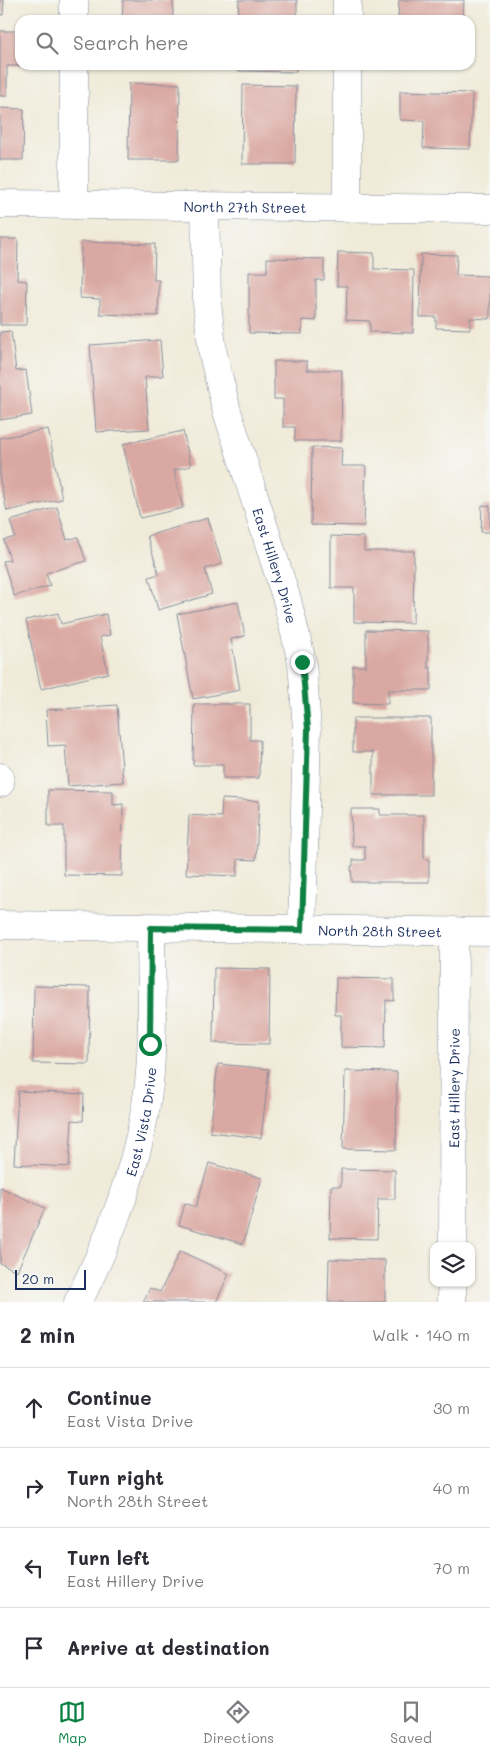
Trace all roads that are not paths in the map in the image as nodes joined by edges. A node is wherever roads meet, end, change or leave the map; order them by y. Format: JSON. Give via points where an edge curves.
{"nodes":[{"id":1,"x":74,"y":0,"type":"edge"},
{"id":2,"x":347,"y":0,"type":"edge"},
{"id":3,"x":74,"y":15,"type":"edge"},
{"id":4,"x":347,"y":15,"type":"edge"},
{"id":5,"x":74,"y":70,"type":"edge"},
{"id":6,"x":347,"y":70,"type":"edge"},
{"id":7,"x":0,"y":204,"type":"edge"},
{"id":8,"x":74,"y":205,"type":"junction"},
{"id":9,"x":205,"y":206,"type":"junction"},
{"id":10,"x":347,"y":208,"type":"junction"},
{"id":11,"x":490,"y":209,"type":"edge"},
{"id":12,"x":0,"y":777,"type":"edge"},
{"id":13,"x":0,"y":783,"type":"edge"},
{"id":14,"x":0,"y":925,"type":"edge"},
{"id":15,"x":151,"y":928,"type":"junction"},
{"id":16,"x":302,"y":930,"type":"junction"},
{"id":17,"x":454,"y":931,"type":"junction"},
{"id":18,"x":490,"y":932,"type":"edge"},
{"id":19,"x":453,"y":1242,"type":"edge"},
{"id":20,"x":452,"y":1287,"type":"edge"},
{"id":21,"x":78,"y":1302,"type":"edge"},
{"id":22,"x":452,"y":1302,"type":"edge"}],
"edges":[{"from":1,"to":3,"type":"street"},
{"from":2,"to":4,"type":"street"},
{"from":5,"to":8,"type":"street"},
{"from":6,"to":10,"type":"street"},
{"from":7,"to":8,"type":"street","name":"North 27th Street"},
{"from":8,"to":9,"type":"street","name":"North 27th Street"},
{"from":9,"to":10,"type":"street","name":"North 27th Street"},
{"from":9,"to":16,"type":"street","name":"East Hillery Drive","via":[[207,303],[213,354],[226,408],[287,600],[302,662],[308,729]]},
{"from":10,"to":11,"type":"street","name":"North 27th Street"},
{"from":12,"to":13,"type":"street"},
{"from":14,"to":15,"type":"street","name":"North 28th Street"},
{"from":15,"to":16,"type":"street","name":"North 28th Street"},
{"from":15,"to":21,"type":"street","name":"East Vista Drive","via":[[149,1083],[143,1124],[117,1218]]},
{"from":16,"to":17,"type":"street","name":"North 28th Street"},
{"from":17,"to":18,"type":"street","name":"North 28th Street"},
{"from":17,"to":19,"type":"street","name":"East Hillery Drive"},
{"from":20,"to":22,"type":"street"}]}
